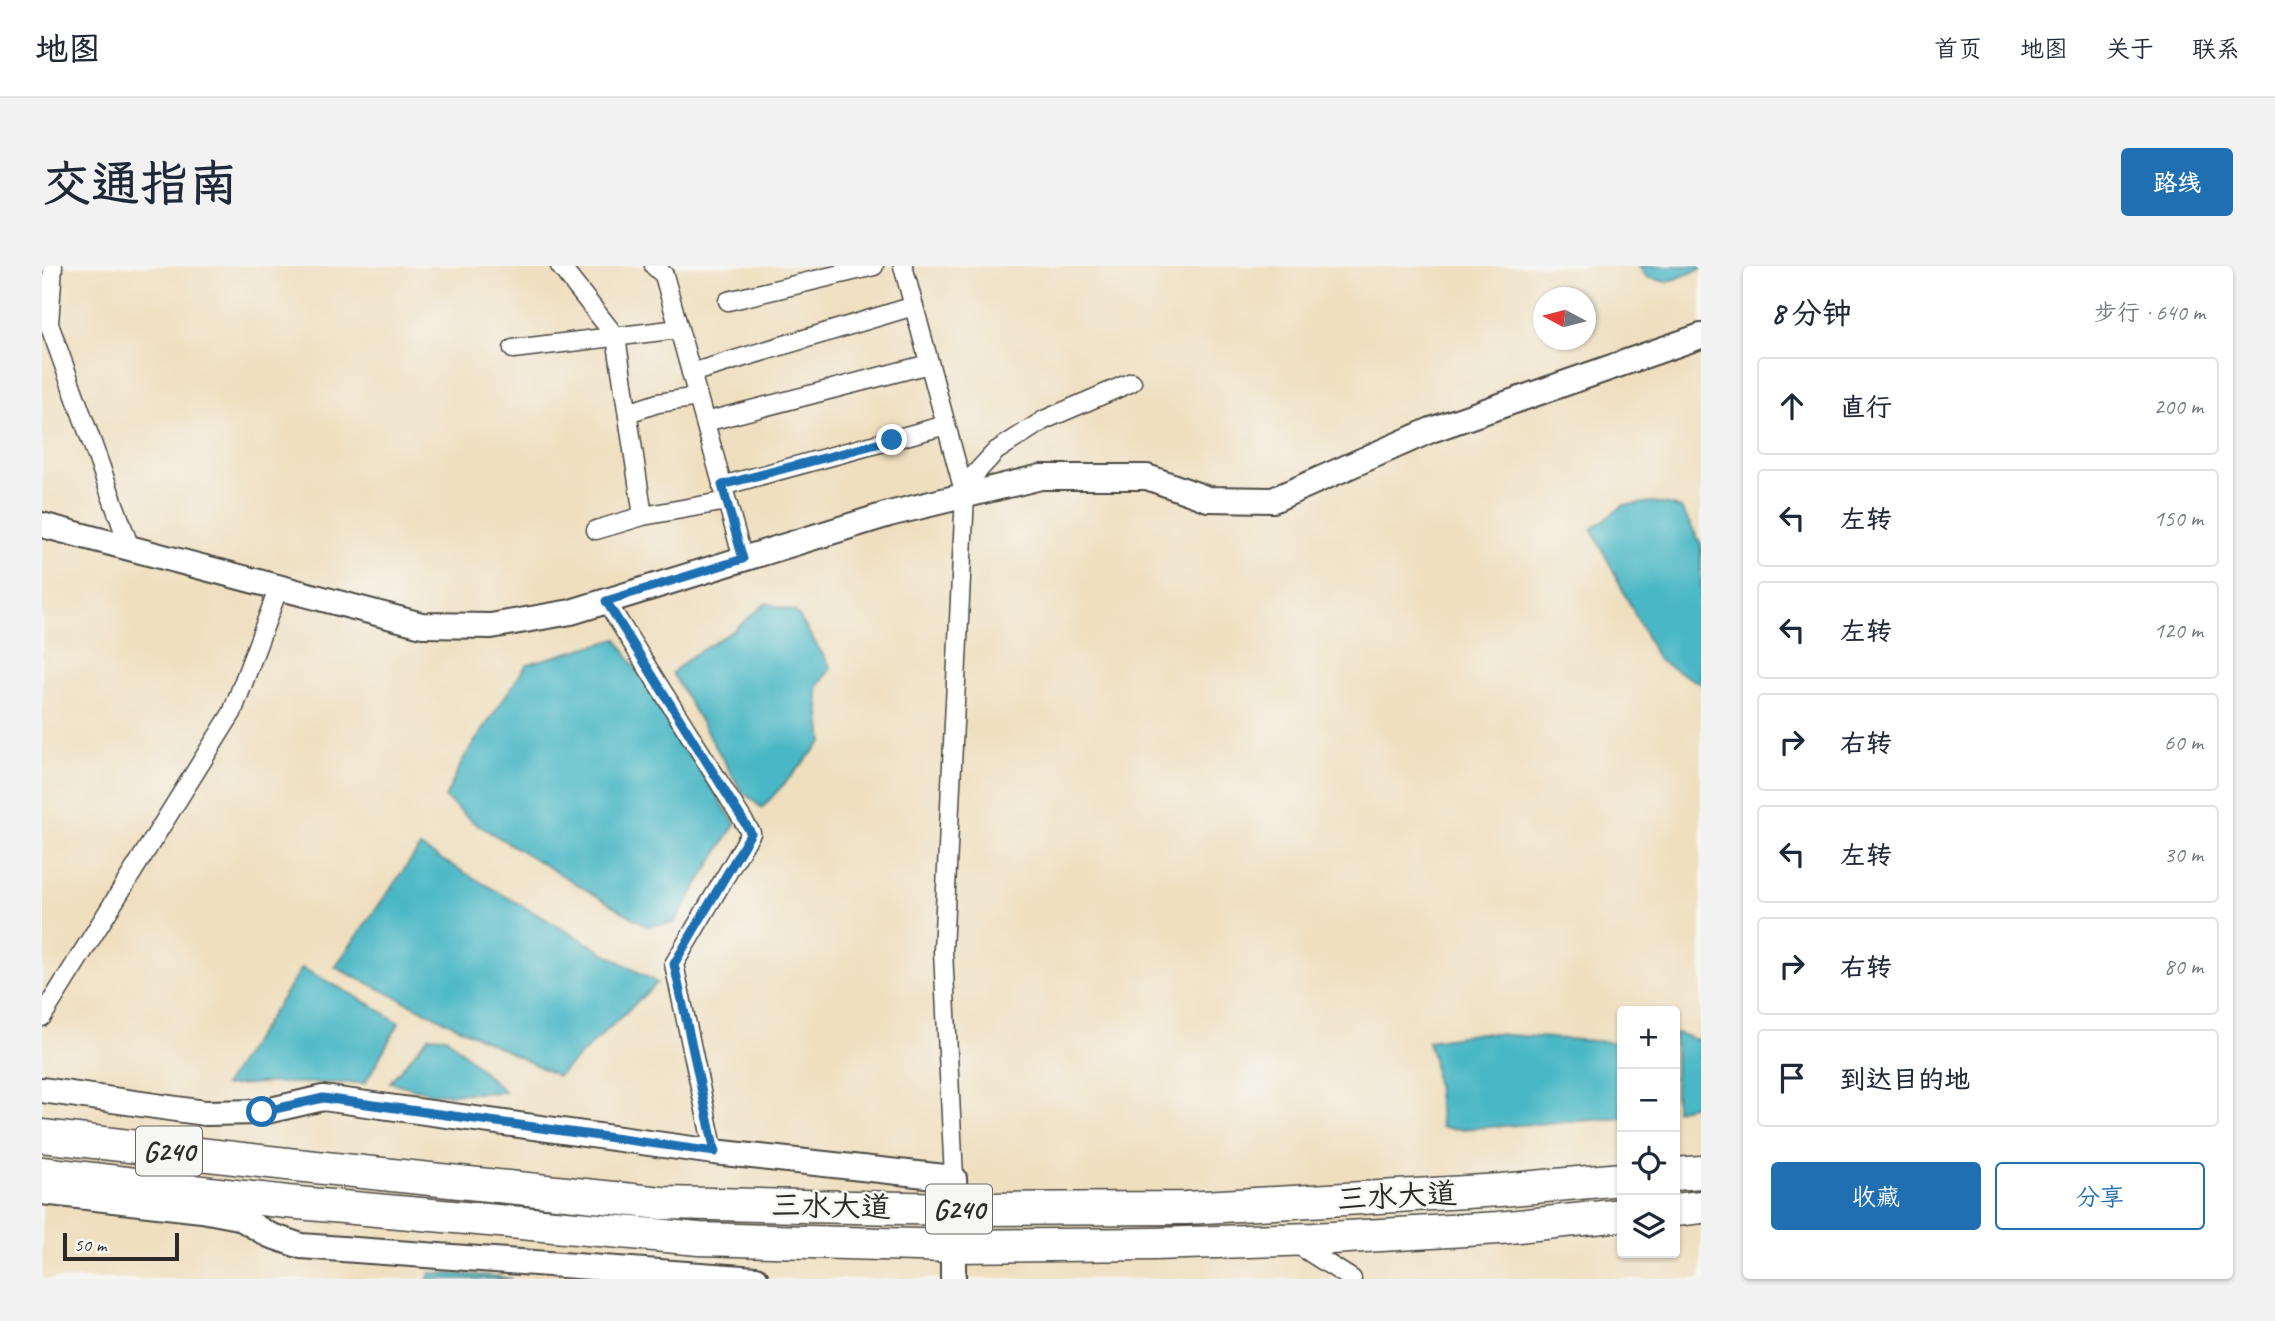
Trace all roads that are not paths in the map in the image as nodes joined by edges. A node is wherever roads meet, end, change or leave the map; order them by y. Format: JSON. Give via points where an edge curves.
{"nodes":[{"id":1,"x":53,"y":266,"type":"edge"},
{"id":2,"x":560,"y":266,"type":"edge"},
{"id":3,"x":654,"y":266,"type":"edge"},
{"id":4,"x":874,"y":266,"type":"edge"},
{"id":5,"x":903,"y":266,"type":"edge"},
{"id":6,"x":728,"y":301,"type":"dead end"},
{"id":7,"x":914,"y":306,"type":"junction"},
{"id":8,"x":679,"y":329,"type":"junction"},
{"id":9,"x":1701,"y":336,"type":"edge"},
{"id":10,"x":616,"y":337,"type":"junction"},
{"id":11,"x":513,"y":349,"type":"dead end"},
{"id":12,"x":929,"y":364,"type":"junction"},
{"id":13,"x":691,"y":373,"type":"junction"},
{"id":14,"x":1132,"y":382,"type":"dead end"},
{"id":15,"x":698,"y":397,"type":"junction"},
{"id":16,"x":628,"y":413,"type":"junction"},
{"id":17,"x":705,"y":422,"type":"junction"},
{"id":18,"x":946,"y":425,"type":"junction"},
{"id":19,"x":964,"y":491,"type":"junction"},
{"id":20,"x":725,"y":494,"type":"junction"},
{"id":21,"x":643,"y":516,"type":"junction"},
{"id":22,"x":42,"y":525,"type":"edge"},
{"id":23,"x":596,"y":530,"type":"dead end"},
{"id":24,"x":130,"y":548,"type":"junction"},
{"id":25,"x":743,"y":559,"type":"junction"},
{"id":26,"x":279,"y":587,"type":"junction"},
{"id":27,"x":606,"y":601,"type":"junction"},
{"id":28,"x":42,"y":1017,"type":"edge"},
{"id":29,"x":42,"y":1090,"type":"edge"},
{"id":30,"x":42,"y":1136,"type":"edge"},
{"id":31,"x":715,"y":1152,"type":"junction"},
{"id":32,"x":1701,"y":1172,"type":"edge"},
{"id":33,"x":42,"y":1174,"type":"edge"},
{"id":34,"x":1680,"y":1174,"type":"edge"},
{"id":35,"x":1617,"y":1179,"type":"edge"},
{"id":36,"x":42,"y":1192,"type":"edge"},
{"id":37,"x":954,"y":1194,"type":"junction"},
{"id":38,"x":1701,"y":1207,"type":"edge"},
{"id":39,"x":1680,"y":1209,"type":"edge"},
{"id":40,"x":1617,"y":1216,"type":"edge"},
{"id":41,"x":1289,"y":1240,"type":"junction"},
{"id":42,"x":953,"y":1246,"type":"junction"},
{"id":43,"x":756,"y":1279,"type":"edge"},
{"id":44,"x":953,"y":1279,"type":"edge"},
{"id":45,"x":1352,"y":1279,"type":"edge"}],
"edges":[{"from":1,"to":24,"type":"street","via":[[49,324]]},
{"from":2,"to":10,"type":"street"},
{"from":3,"to":8,"type":"street","via":[[664,275]]},
{"from":4,"to":6,"type":"street"},
{"from":5,"to":7,"type":"street"},
{"from":7,"to":12,"type":"street"},
{"from":7,"to":13,"type":"street"},
{"from":8,"to":10,"type":"street"},
{"from":8,"to":13,"type":"street"},
{"from":9,"to":19,"type":"main road","via":[[1431,430],[1273,500],[1208,499],[1147,477],[1041,477]]},
{"from":10,"to":11,"type":"street"},
{"from":10,"to":16,"type":"street"},
{"from":12,"to":17,"type":"street"},
{"from":12,"to":18,"type":"street"},
{"from":13,"to":15,"type":"street"},
{"from":14,"to":19,"type":"street","via":[[1044,420],[996,451]]},
{"from":15,"to":16,"type":"street"},
{"from":15,"to":17,"type":"street"},
{"from":16,"to":21,"type":"street"},
{"from":17,"to":20,"type":"street"},
{"from":18,"to":19,"type":"street"},
{"from":18,"to":20,"type":"street"},
{"from":19,"to":25,"type":"main road"},
{"from":19,"to":37,"type":"street","via":[[943,951]]},
{"from":20,"to":21,"type":"street"},
{"from":20,"to":25,"type":"street"},
{"from":21,"to":23,"type":"street"},
{"from":22,"to":24,"type":"main road"},
{"from":24,"to":26,"type":"main road"},
{"from":25,"to":27,"type":"main road"},
{"from":26,"to":27,"type":"main road","via":[[422,625],[491,626]]},
{"from":26,"to":28,"type":"street","via":[[232,713]]},
{"from":27,"to":31,"type":"street","via":[[751,833],[674,964]]},
{"from":29,"to":31,"type":"main road","via":[[205,1113],[262,1112],[323,1098]]},
{"from":30,"to":37,"type":"highway","name":"三水大道","number":"G240","via":[[662,1203]]},
{"from":31,"to":37,"type":"main road"},
{"from":32,"to":34,"type":"highway"},
{"from":33,"to":42,"type":"highway","name":"三水大道","number":"G240","via":[[287,1202],[699,1239]]},
{"from":35,"to":37,"type":"highway","name":"三水大道","number":"G240","via":[[1186,1208]]},
{"from":36,"to":43,"type":"main road","via":[[239,1217],[300,1246]]},
{"from":38,"to":39,"type":"highway"},
{"from":40,"to":41,"type":"highway","name":"三水大道","number":"G240","via":[[1499,1228]]},
{"from":41,"to":42,"type":"highway","name":"三水大道","number":"G240"},
{"from":41,"to":45,"type":"street"},
{"from":42,"to":44,"type":"main road"}]}
